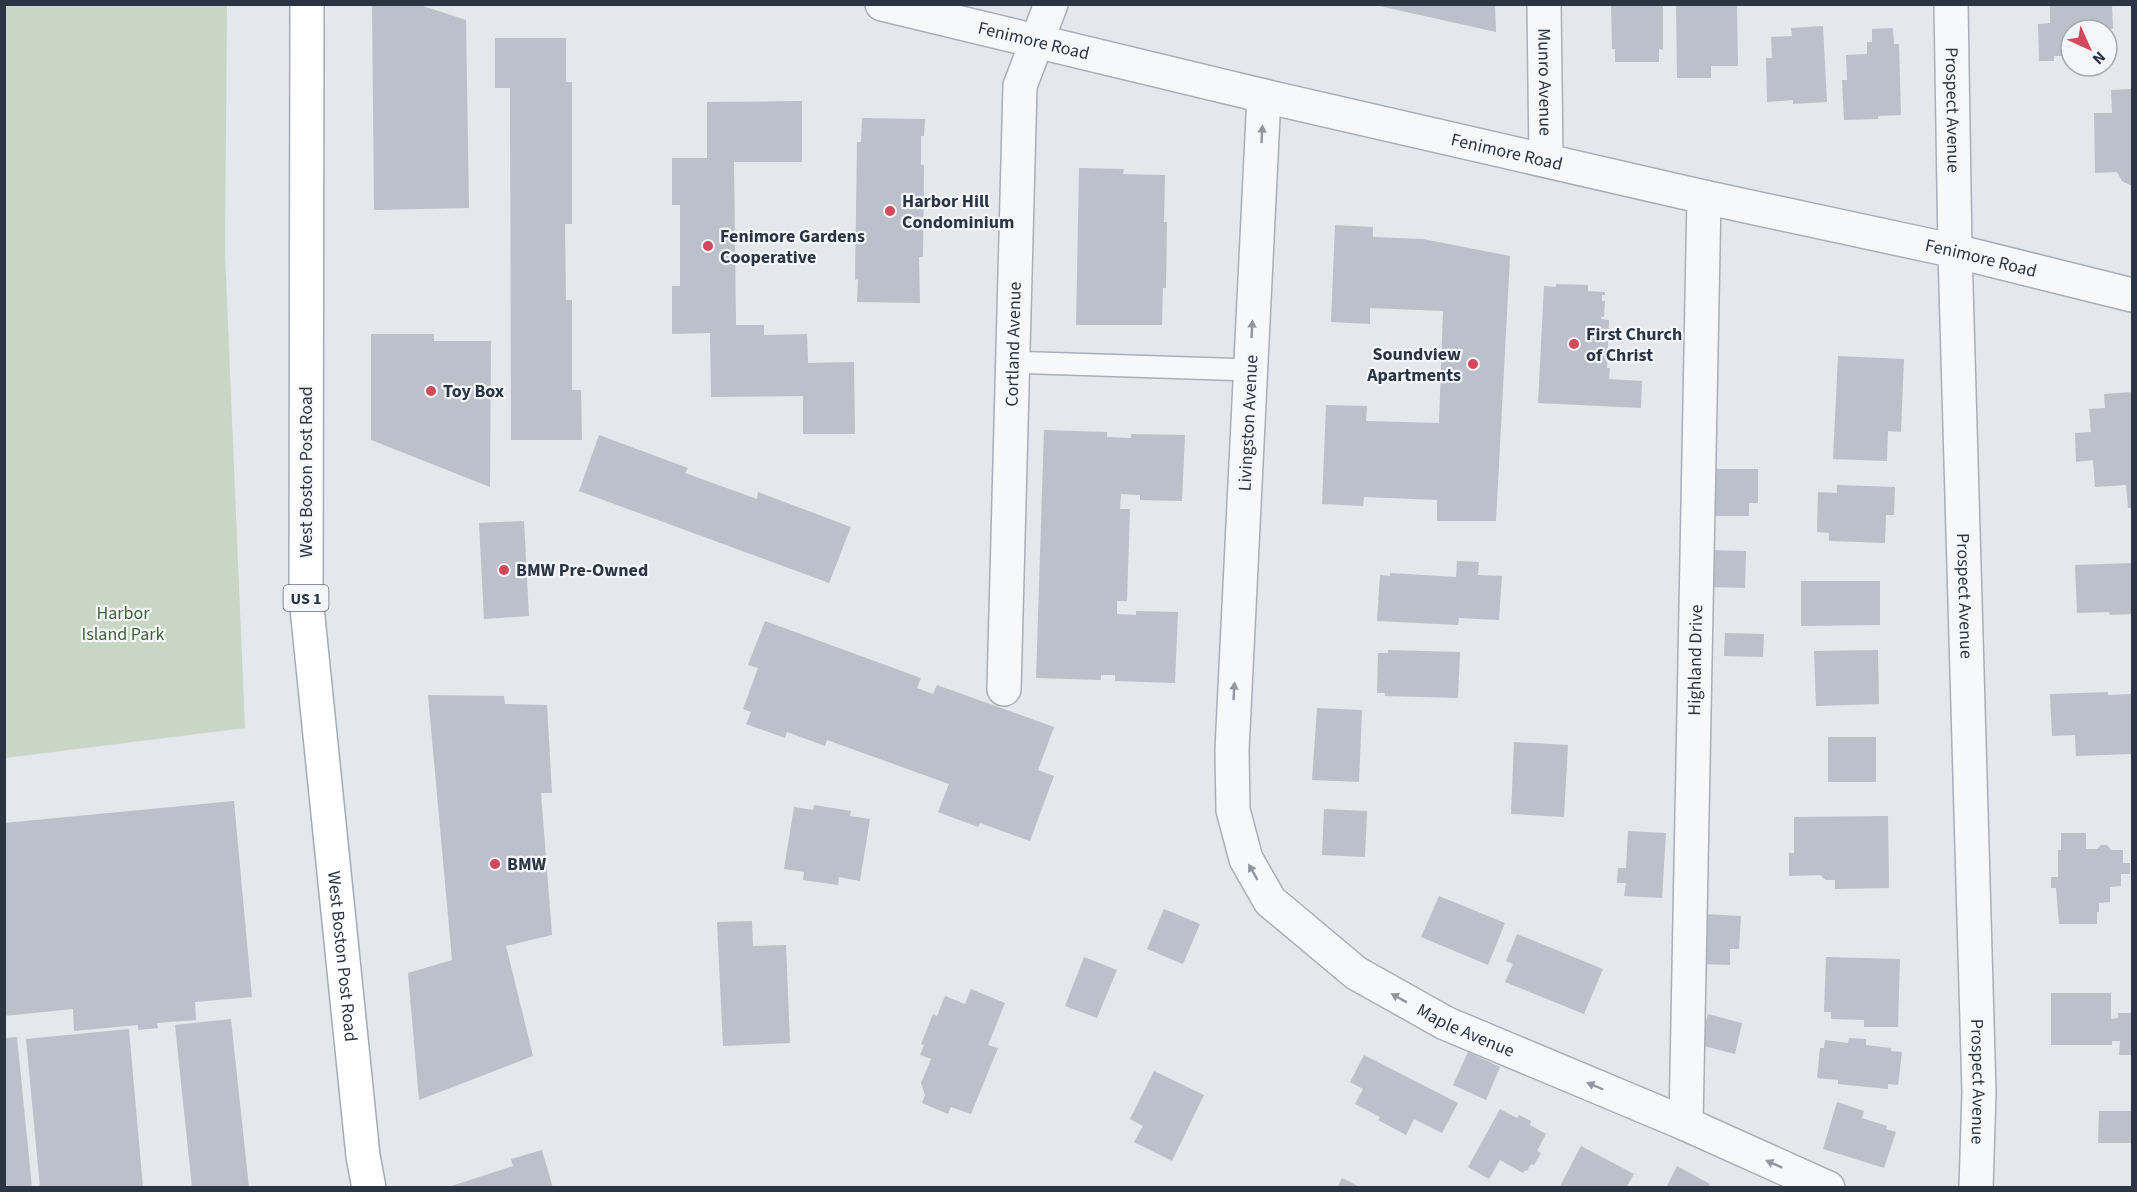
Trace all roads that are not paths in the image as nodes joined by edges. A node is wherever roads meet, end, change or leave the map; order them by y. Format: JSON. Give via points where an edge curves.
{"nodes":[{"id":1,"x":307,"y":4,"type":"edge"},
{"id":2,"x":882,"y":4,"type":"edge"},
{"id":3,"x":1051,"y":4,"type":"edge"},
{"id":4,"x":1544,"y":4,"type":"edge"},
{"id":5,"x":1951,"y":4,"type":"edge"},
{"id":6,"x":1038,"y":41,"type":"junction"},
{"id":7,"x":1264,"y":96,"type":"junction"},
{"id":8,"x":1546,"y":159,"type":"junction"},
{"id":9,"x":1704,"y":197,"type":"junction"},
{"id":10,"x":1954,"y":251,"type":"junction"},
{"id":11,"x":2133,"y":295,"type":"edge"},
{"id":12,"x":1012,"y":362,"type":"junction"},
{"id":13,"x":1250,"y":370,"type":"junction"},
{"id":14,"x":1004,"y":689,"type":"dead end"},
{"id":15,"x":1232,"y":750,"type":"joint"},
{"id":16,"x":1686,"y":1124,"type":"junction"},
{"id":17,"x":369,"y":1188,"type":"edge"},
{"id":18,"x":1828,"y":1188,"type":"edge"},
{"id":19,"x":1976,"y":1188,"type":"edge"}],
"edges":[{"from":1,"to":17,"type":"main road","name":"West Boston Post Road","number":"US 1","via":[[306,598]]},
{"from":2,"to":6,"type":"street","name":"Fenimore Road"},
{"from":3,"to":6,"type":"street","name":"Cortland Avenue"},
{"from":4,"to":8,"type":"street","name":"Munro Avenue"},
{"from":5,"to":10,"type":"street","name":"Prospect Avenue"},
{"from":6,"to":7,"type":"street","name":"Fenimore Road"},
{"from":6,"to":12,"type":"street","name":"Cortland Avenue","via":[[1020,86]]},
{"from":7,"to":8,"type":"street","name":"Fenimore Road"},
{"from":13,"to":7,"type":"street","name":"Livingston Avenue","one_way":true},
{"from":8,"to":9,"type":"street","name":"Fenimore Road"},
{"from":9,"to":10,"type":"street","name":"Fenimore Road"},
{"from":9,"to":16,"type":"street","name":"Highland Drive"},
{"from":10,"to":11,"type":"street","name":"Fenimore Road"},
{"from":10,"to":19,"type":"street","name":"Prospect Avenue","via":[[1979,1092]]},
{"from":12,"to":13,"type":"lane"},
{"from":12,"to":14,"type":"street","name":"Cortland Avenue"},
{"from":15,"to":13,"type":"street","name":"Livingston Avenue","one_way":true},
{"from":16,"to":15,"type":"street","name":"Maple Avenue","one_way":true,"via":[[1445,1023],[1356,974],[1270,902],[1246,859],[1233,810]]},
{"from":18,"to":16,"type":"street","name":"Maple Avenue","one_way":true}]}
